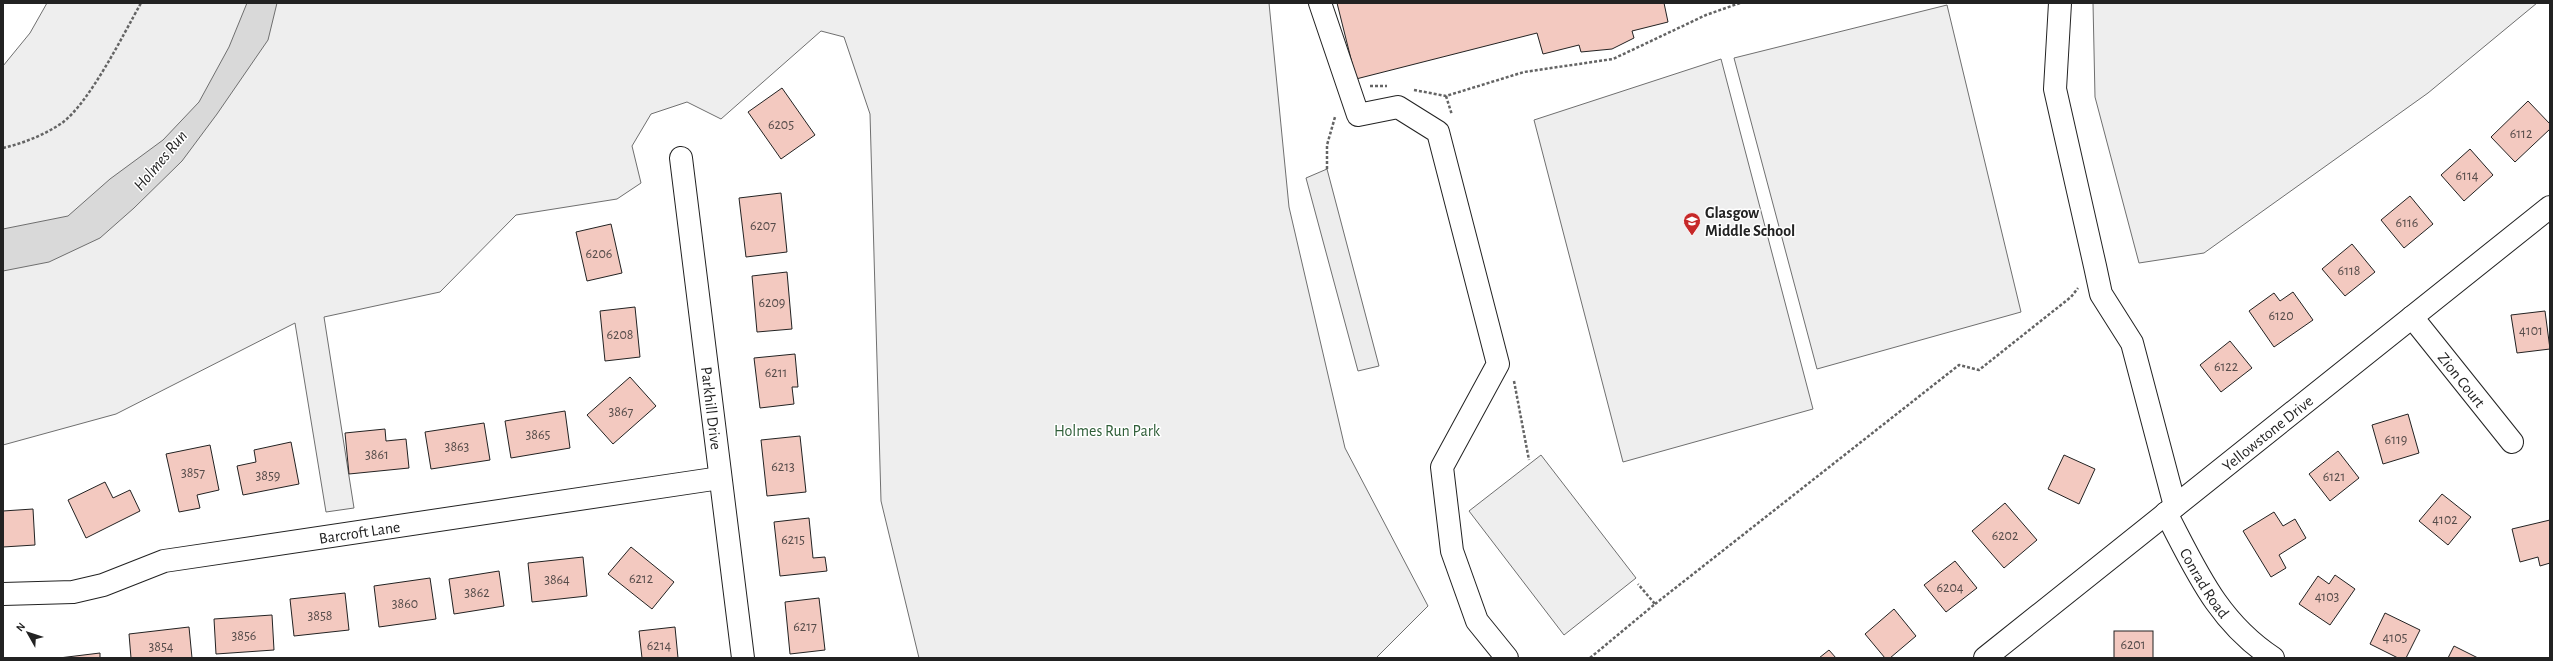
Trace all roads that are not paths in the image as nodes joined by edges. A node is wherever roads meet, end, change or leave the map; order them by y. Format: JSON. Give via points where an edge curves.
{"nodes":[{"id":1,"x":1320,"y":3,"type":"edge"},
{"id":2,"x":2060,"y":3,"type":"edge"},
{"id":3,"x":681,"y":158,"type":"dead end"},
{"id":4,"x":2550,"y":207,"type":"edge"},
{"id":5,"x":2412,"y":317,"type":"junction"},
{"id":6,"x":2512,"y":442,"type":"dead end"},
{"id":7,"x":720,"y":478,"type":"junction"},
{"id":8,"x":2170,"y":510,"type":"junction"},
{"id":9,"x":3,"y":594,"type":"edge"},
{"id":10,"x":743,"y":658,"type":"edge"},
{"id":11,"x":1507,"y":658,"type":"edge"},
{"id":12,"x":1985,"y":658,"type":"edge"},
{"id":13,"x":2272,"y":658,"type":"edge"}],
"edges":[{"from":1,"to":11,"type":"street","via":[[1358,115],[1398,107],[1438,132],[1498,364],[1442,467],[1452,551],[1477,621]]},
{"from":2,"to":8,"type":"street","name":"Conrad Road","via":[[2055,89],[2101,294],[2132,343]]},
{"from":3,"to":7,"type":"street","name":"Parkhill Drive"},
{"from":4,"to":5,"type":"street","name":"Yellowstone Drive"},
{"from":5,"to":6,"type":"street","name":"Zion Court"},
{"from":5,"to":8,"type":"street","name":"Yellowstone Drive"},
{"from":7,"to":9,"type":"street","name":"Barcroft Lane","via":[[164,561],[103,585],[73,592]]},
{"from":7,"to":10,"type":"street","name":"Parkhill Drive"},
{"from":8,"to":12,"type":"street","name":"Yellowstone Drive"},
{"from":8,"to":13,"type":"street","name":"Conrad Road","via":[[2209,597],[2228,622]]}]}
